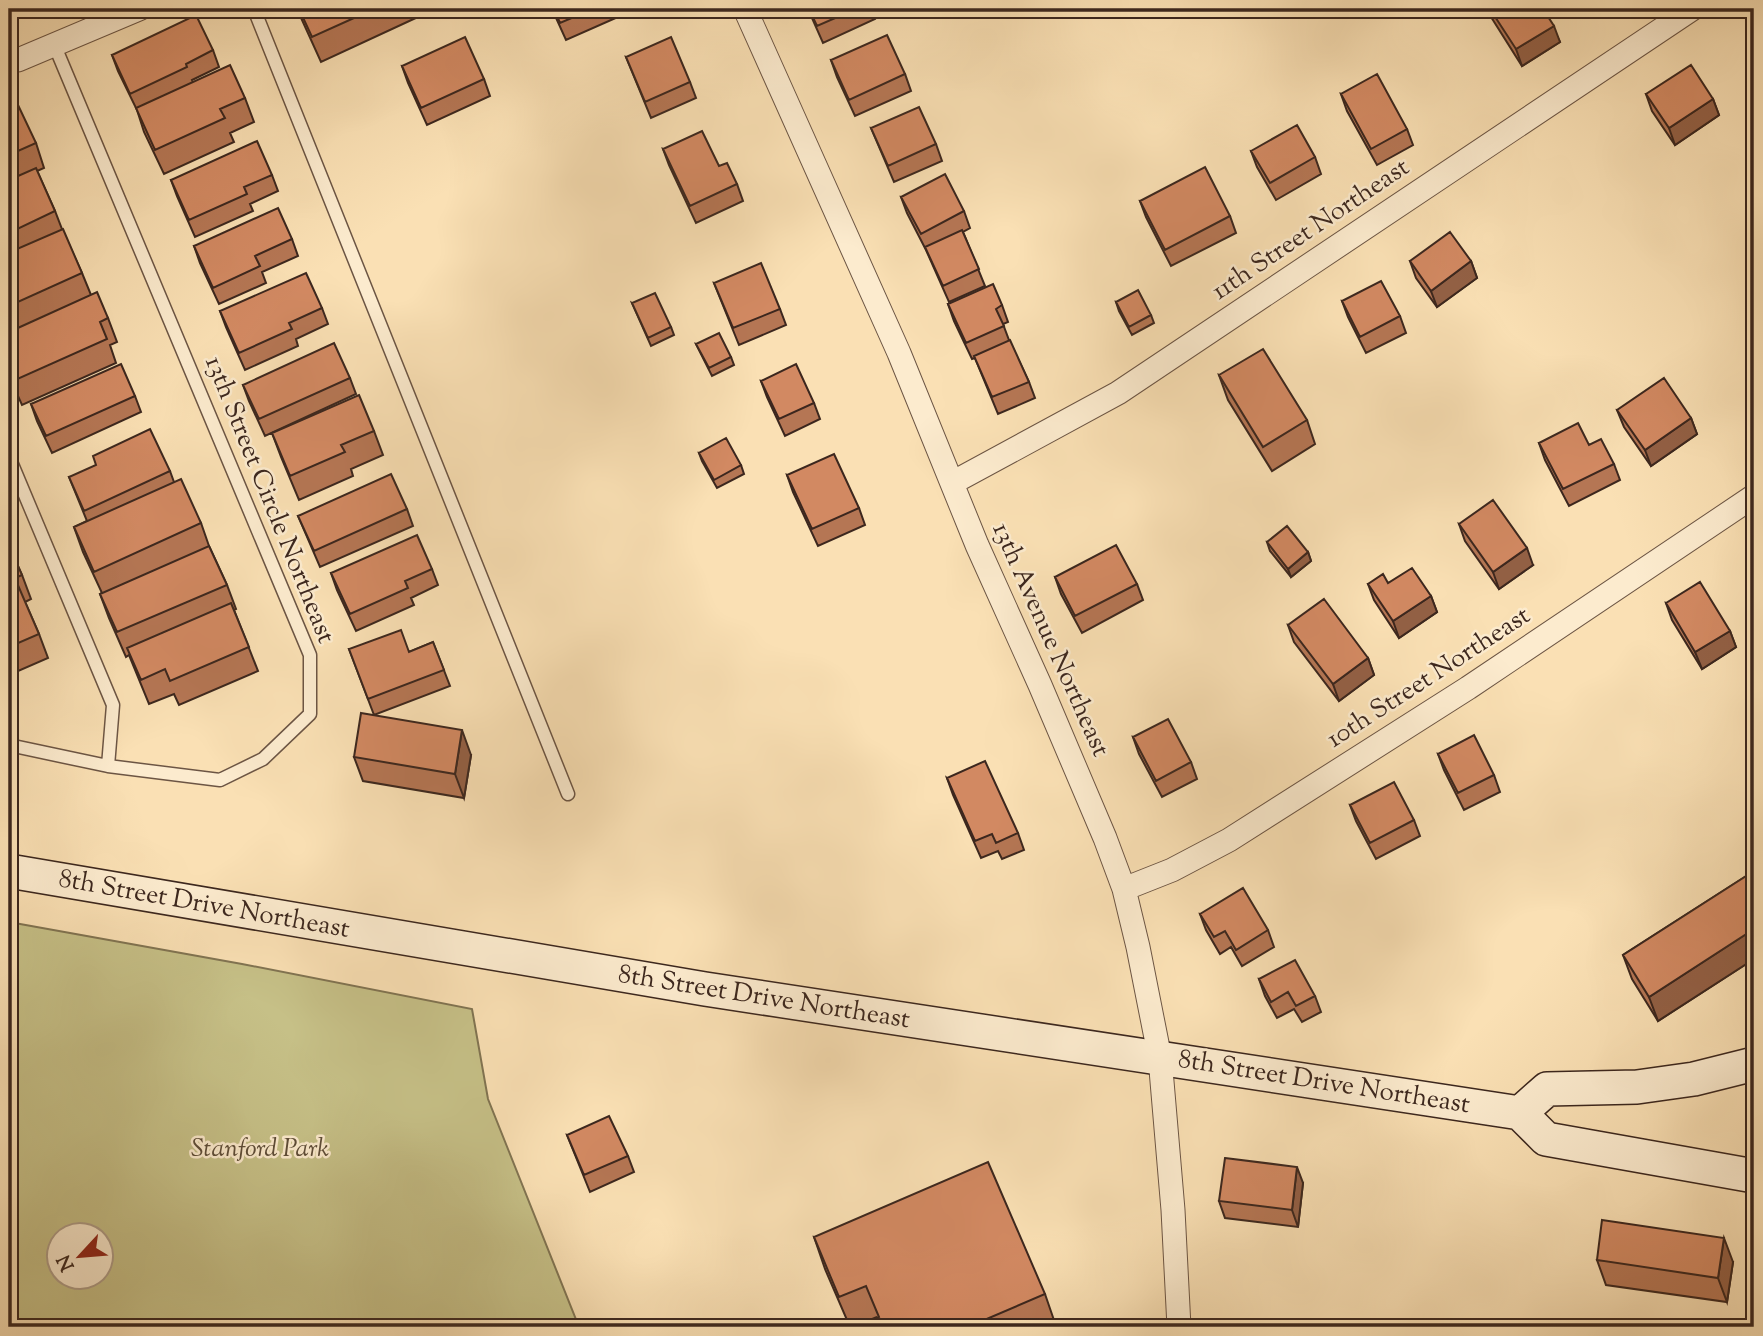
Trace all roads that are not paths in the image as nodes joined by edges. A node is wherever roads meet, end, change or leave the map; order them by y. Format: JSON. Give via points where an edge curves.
{"nodes":[{"id":1,"x":139,"y":9,"type":"edge"},
{"id":2,"x":254,"y":9,"type":"edge"},
{"id":3,"x":745,"y":9,"type":"edge"},
{"id":4,"x":1692,"y":9,"type":"edge"},
{"id":5,"x":54,"y":44,"type":"junction"},
{"id":6,"x":13,"y":62,"type":"edge"},
{"id":7,"x":9,"y":457,"type":"edge"},
{"id":8,"x":953,"y":483,"type":"junction"},
{"id":9,"x":1754,"y":496,"type":"edge"},
{"id":10,"x":9,"y":745,"type":"edge"},
{"id":11,"x":108,"y":766,"type":"junction"},
{"id":12,"x":568,"y":794,"type":"dead end"},
{"id":13,"x":9,"y":871,"type":"edge"},
{"id":14,"x":1124,"y":888,"type":"junction"},
{"id":15,"x":1160,"y":1059,"type":"junction"},
{"id":16,"x":1754,"y":1064,"type":"edge"},
{"id":17,"x":1520,"y":1113,"type":"junction"},
{"id":18,"x":1754,"y":1176,"type":"edge"},
{"id":19,"x":1179,"y":1327,"type":"edge"}],
"edges":[{"from":1,"to":5,"type":"street"},
{"from":2,"to":12,"type":"lane"},
{"from":3,"to":8,"type":"street","name":"13th Avenue Northeast"},
{"from":4,"to":8,"type":"street","name":"11th Street Northeast","via":[[1118,394]]},
{"from":5,"to":6,"type":"street"},
{"from":5,"to":11,"type":"lane","name":"13th Street Circle Northeast","via":[[310,655],[310,714],[263,759],[220,780]]},
{"from":7,"to":11,"type":"lane","via":[[113,705]]},
{"from":8,"to":14,"type":"street","name":"13th Avenue Northeast"},
{"from":9,"to":14,"type":"street","name":"10th Street Northeast","via":[[1229,841]]},
{"from":10,"to":11,"type":"lane","name":"13th Street Circle Northeast"},
{"from":13,"to":15,"type":"main road","name":"8th Street Drive Northeast","via":[[705,989]]},
{"from":14,"to":15,"type":"street","name":"13th Avenue Northeast"},
{"from":15,"to":17,"type":"main road","name":"8th Street Drive Northeast"},
{"from":15,"to":19,"type":"street","name":"13th Avenue Northeast"},
{"from":16,"to":17,"type":"main road","via":[[1637,1087],[1546,1089]]},
{"from":17,"to":18,"type":"main road","via":[[1546,1139]]}]}
